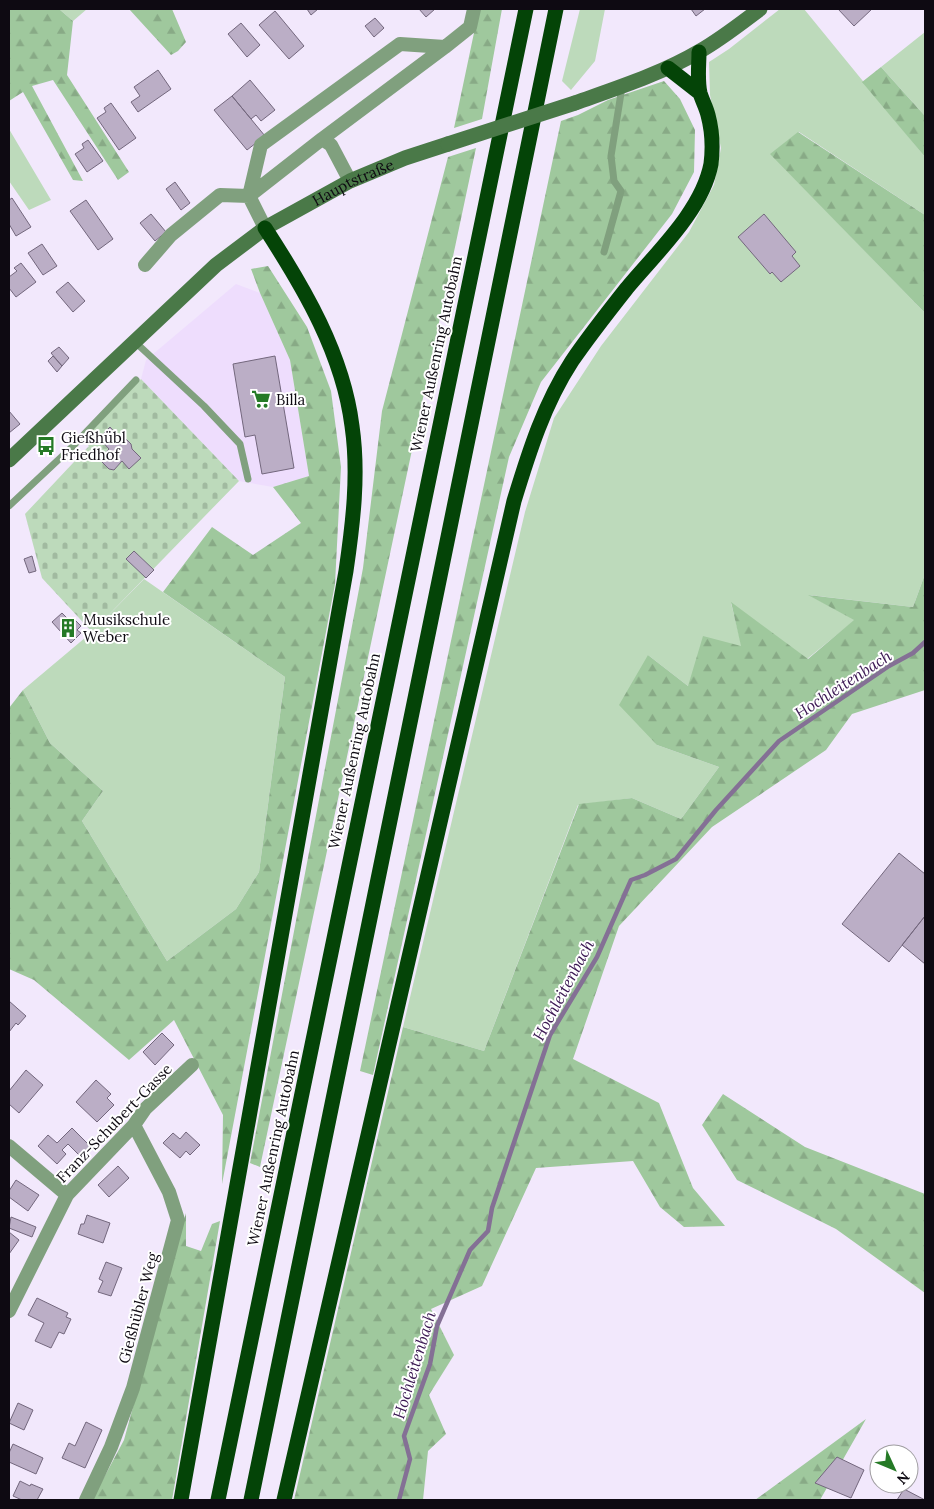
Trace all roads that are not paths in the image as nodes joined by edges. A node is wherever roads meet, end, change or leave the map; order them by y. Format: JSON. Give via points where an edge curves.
{"nodes":[{"id":1,"x":474,"y":9,"type":"edge"},
{"id":2,"x":526,"y":9,"type":"edge"},
{"id":3,"x":556,"y":9,"type":"edge"},
{"id":4,"x":760,"y":9,"type":"edge"},
{"id":5,"x":445,"y":47,"type":"junction"},
{"id":6,"x":700,"y":52,"type":"junction"},
{"id":7,"x":668,"y":68,"type":"junction"},
{"id":8,"x":622,"y":87,"type":"junction"},
{"id":9,"x":700,"y":93,"type":"junction"},
{"id":10,"x":322,"y":139,"type":"junction"},
{"id":11,"x":350,"y":181,"type":"junction"},
{"id":12,"x":249,"y":196,"type":"junction"},
{"id":13,"x":265,"y":228,"type":"junction"},
{"id":14,"x":604,"y":252,"type":"dead end"},
{"id":15,"x":145,"y":265,"type":"dead end"},
{"id":16,"x":134,"y":340,"type":"junction"},
{"id":17,"x":136,"y":380,"type":"dead end"},
{"id":18,"x":9,"y":460,"type":"edge"},
{"id":19,"x":248,"y":479,"type":"dead end"},
{"id":20,"x":9,"y":506,"type":"edge"},
{"id":21,"x":192,"y":1065,"type":"dead end"},
{"id":22,"x":134,"y":1125,"type":"junction"},
{"id":23,"x":9,"y":1146,"type":"edge"},
{"id":24,"x":67,"y":1195,"type":"junction"},
{"id":25,"x":9,"y":1311,"type":"edge"},
{"id":26,"x":86,"y":1500,"type":"edge"},
{"id":27,"x":181,"y":1500,"type":"edge"},
{"id":28,"x":218,"y":1500,"type":"edge"},
{"id":29,"x":251,"y":1500,"type":"edge"},
{"id":30,"x":284,"y":1500,"type":"edge"}],
"edges":[{"from":1,"to":5,"type":"street","via":[[470,27]]},
{"from":2,"to":28,"type":"highway","name":"Wiener Außenring Autobahn"},
{"from":3,"to":29,"type":"highway"},
{"from":4,"to":6,"type":"main road","name":"Hauptstraße"},
{"from":5,"to":10,"type":"street"},
{"from":5,"to":12,"type":"street","via":[[400,44],[261,146]]},
{"from":6,"to":7,"type":"main road","name":"Hauptstraße"},
{"from":6,"to":9,"type":"highway"},
{"from":7,"to":8,"type":"main road","name":"Hauptstraße"},
{"from":7,"to":9,"type":"highway"},
{"from":8,"to":11,"type":"main road","name":"Hauptstraße","bridge":true,"via":[[405,158]]},
{"from":8,"to":14,"type":"lane","via":[[610,156],[614,181],[621,191]]},
{"from":9,"to":30,"type":"highway","via":[[708,116],[712,146],[711,164],[697,200],[600,323],[556,387],[532,442],[514,501]]},
{"from":10,"to":11,"type":"street","via":[[331,145]]},
{"from":10,"to":12,"type":"street"},
{"from":11,"to":13,"type":"main road","name":"Hauptstraße"},
{"from":12,"to":13,"type":"street"},
{"from":12,"to":15,"type":"street","via":[[220,194],[171,235]]},
{"from":13,"to":16,"type":"main road","name":"Hauptstraße","via":[[216,265]]},
{"from":13,"to":27,"type":"highway","via":[[291,268],[335,356],[352,426],[354,506],[346,570]]},
{"from":16,"to":18,"type":"main road","name":"Hauptstraße"},
{"from":16,"to":19,"type":"lane","via":[[240,444]]},
{"from":17,"to":20,"type":"lane"},
{"from":21,"to":22,"type":"street","name":"Franz-Schubert-Gasse","via":[[145,1109]]},
{"from":22,"to":24,"type":"street","name":"Franz-Schubert-Gasse"},
{"from":22,"to":26,"type":"street","name":"Gießhübler Weg","via":[[169,1192],[178,1220],[133,1388],[111,1447]]},
{"from":23,"to":24,"type":"street"},
{"from":24,"to":25,"type":"street","name":"Franz-Schubert-Gasse"}]}
